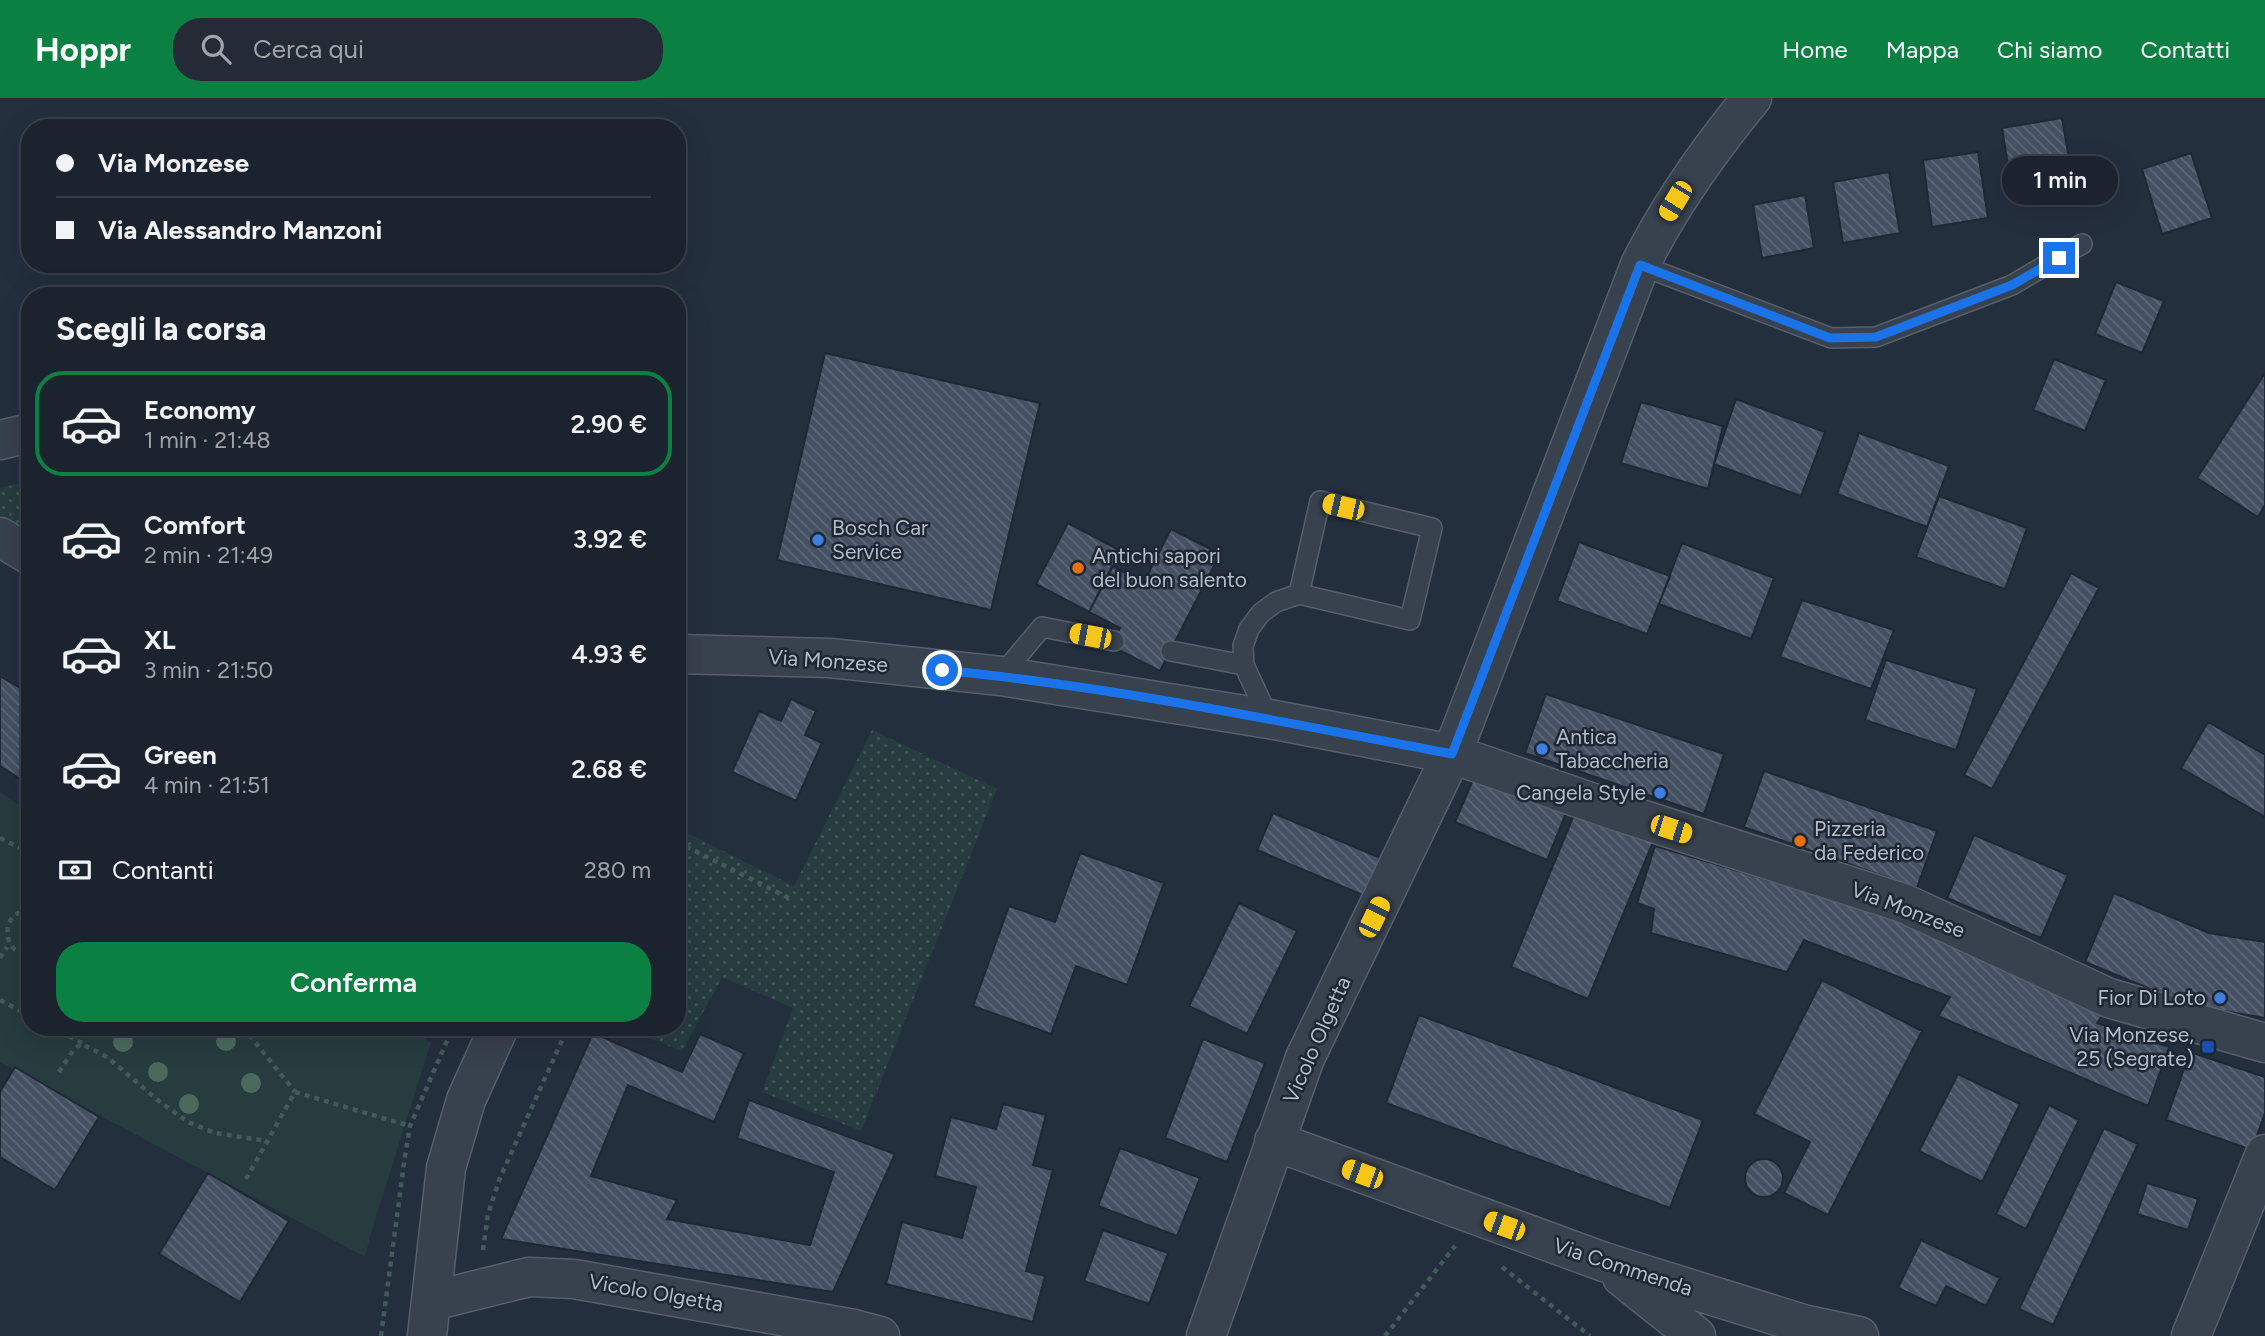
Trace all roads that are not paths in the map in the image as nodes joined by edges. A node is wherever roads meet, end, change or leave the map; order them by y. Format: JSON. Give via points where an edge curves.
{"nodes":[{"id":1,"x":1752,"y":98,"type":"edge"},
{"id":2,"x":2082,"y":244,"type":"dead end"},
{"id":3,"x":1640,"y":265,"type":"junction"},
{"id":4,"x":0,"y":420,"type":"edge"},
{"id":5,"x":21,"y":421,"type":"edge"},
{"id":6,"x":21,"y":435,"type":"edge"},
{"id":7,"x":0,"y":440,"type":"edge"},
{"id":8,"x":0,"y":537,"type":"edge"},
{"id":9,"x":21,"y":550,"type":"edge"},
{"id":10,"x":1298,"y":593,"type":"junction"},
{"id":11,"x":1114,"y":641,"type":"dead end"},
{"id":12,"x":1171,"y":651,"type":"dead end"},
{"id":13,"x":686,"y":654,"type":"edge"},
{"id":14,"x":1244,"y":665,"type":"junction"},
{"id":15,"x":1001,"y":676,"type":"junction"},
{"id":16,"x":1269,"y":719,"type":"junction"},
{"id":17,"x":1452,"y":754,"type":"junction"},
{"id":18,"x":495,"y":1036,"type":"edge"},
{"id":19,"x":2265,"y":1043,"type":"edge"},
{"id":20,"x":1273,"y":1141,"type":"junction"},
{"id":21,"x":2265,"y":1154,"type":"edge"},
{"id":22,"x":1604,"y":1262,"type":"junction"},
{"id":23,"x":429,"y":1318,"type":"edge"},
{"id":24,"x":880,"y":1336,"type":"edge"},
{"id":25,"x":1206,"y":1336,"type":"edge"},
{"id":26,"x":1696,"y":1336,"type":"edge"},
{"id":27,"x":1858,"y":1336,"type":"edge"},
{"id":28,"x":2191,"y":1336,"type":"edge"}],
"edges":[{"from":1,"to":3,"type":"street","name":"Vicolo Olgetta","via":[[1687,181]]},
{"from":2,"to":3,"type":"lane","via":[[2012,285],[1876,337],[1830,338]]},
{"from":3,"to":17,"type":"street","name":"Vicolo Olgetta"},
{"from":4,"to":5,"type":"street"},
{"from":6,"to":7,"type":"street"},
{"from":8,"to":9,"type":"street"},
{"from":10,"to":10,"type":"lane","via":[[1410,620],[1432,528],[1320,501]]},
{"from":10,"to":14,"type":"lane","via":[[1261,613],[1249,629],[1243,646]]},
{"from":11,"to":15,"type":"lane","via":[[1042,627]]},
{"from":12,"to":14,"type":"lane"},
{"from":13,"to":15,"type":"street","name":"Via Monzese","via":[[830,658]]},
{"from":14,"to":16,"type":"lane"},
{"from":15,"to":16,"type":"street","name":"Via Monzese"},
{"from":16,"to":17,"type":"street","name":"Via Monzese"},
{"from":17,"to":19,"type":"street","name":"Via Monzese","via":[[1903,904],[2109,998]]},
{"from":17,"to":20,"type":"street","name":"Vicolo Olgetta","via":[[1305,1058]]},
{"from":18,"to":23,"type":"street","via":[[466,1100],[446,1168]]},
{"from":20,"to":22,"type":"street","name":"Via Commenda"},
{"from":20,"to":25,"type":"street","name":"Vicolo Olgetta"},
{"from":21,"to":28,"type":"street"},
{"from":22,"to":26,"type":"street"},
{"from":22,"to":27,"type":"street","name":"Via Commenda","via":[[1803,1324]]},
{"from":23,"to":24,"type":"street","name":"Vicolo Olgetta","via":[[529,1277],[574,1279]]}]}
